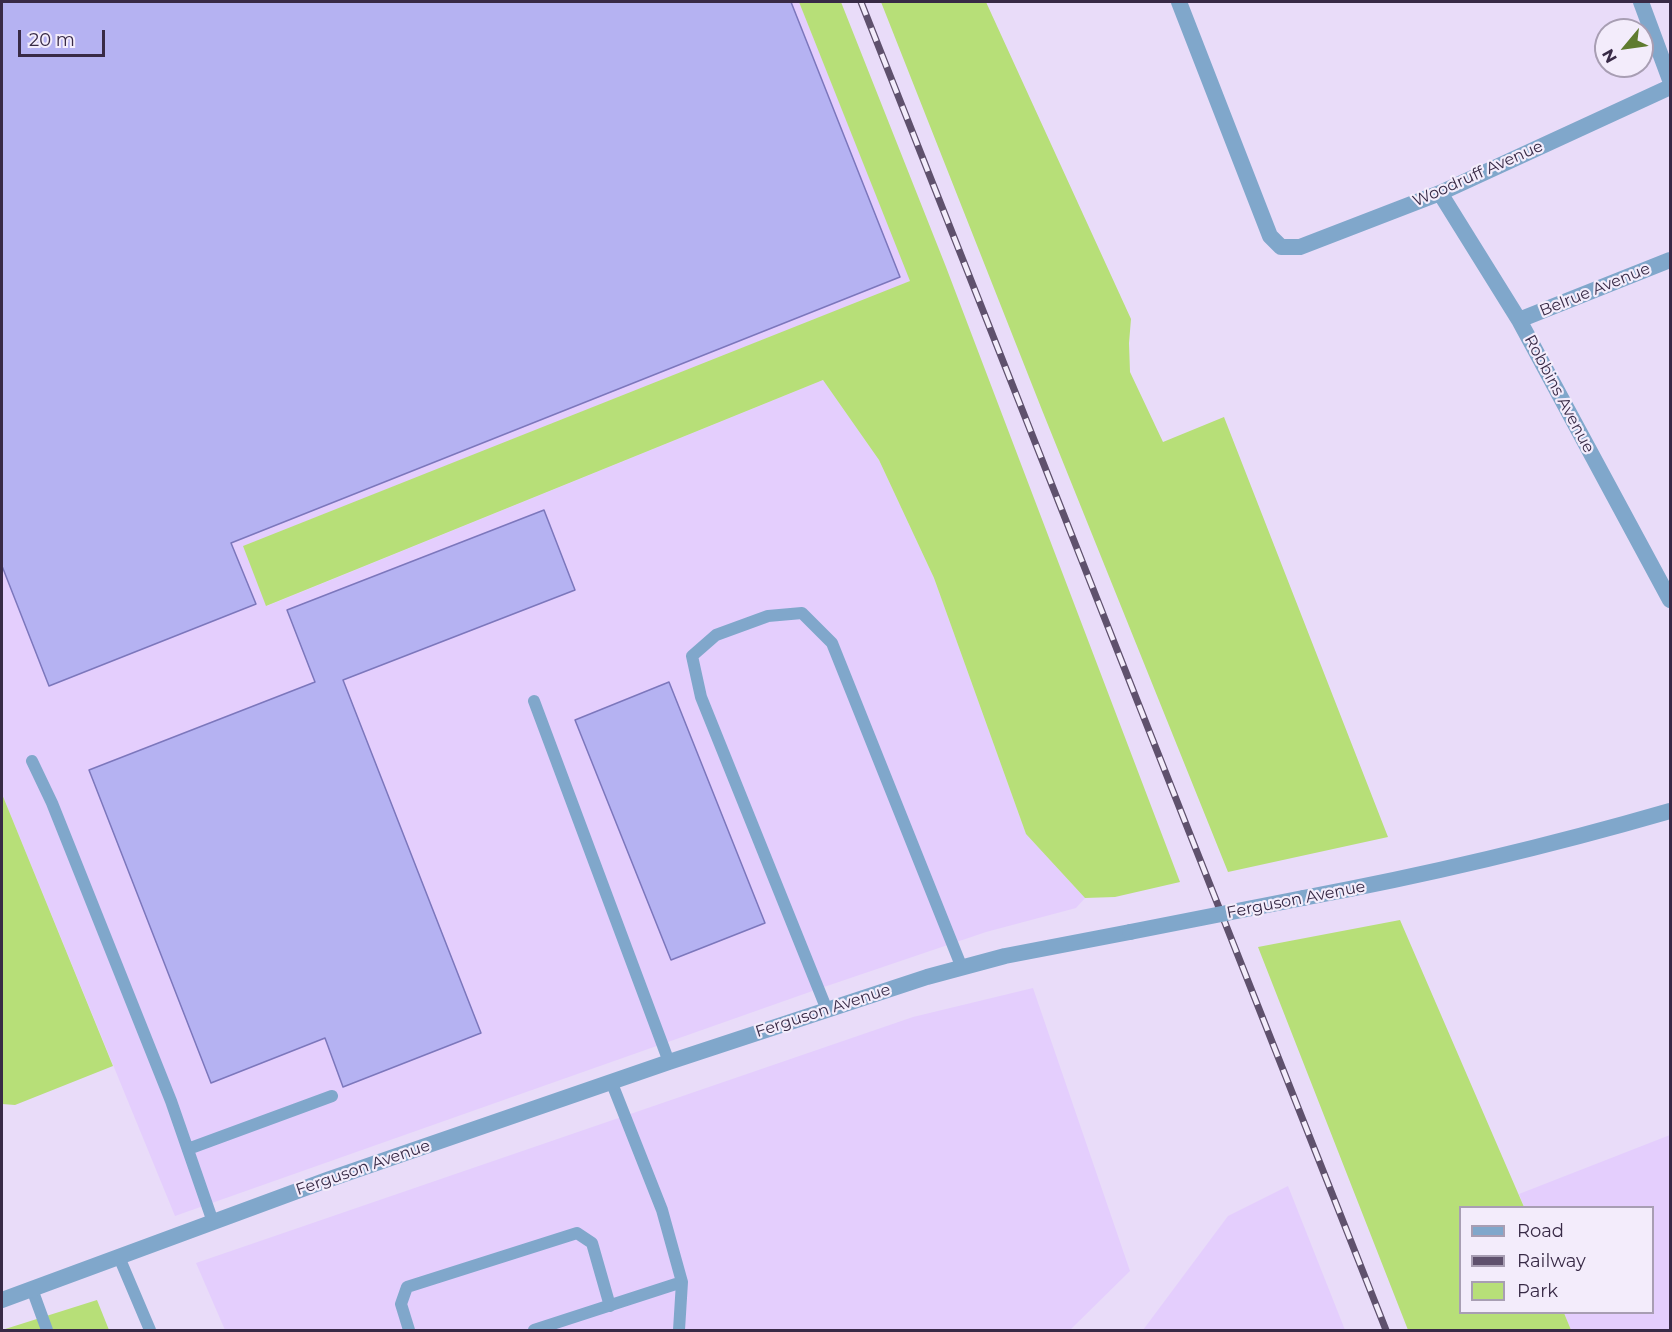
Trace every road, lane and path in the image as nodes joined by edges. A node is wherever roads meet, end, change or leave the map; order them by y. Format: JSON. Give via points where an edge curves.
{"nodes":[{"id":1,"x":1179,"y":2,"type":"edge"},
{"id":2,"x":1641,"y":2,"type":"edge"},
{"id":3,"x":1671,"y":80,"type":"edge"},
{"id":4,"x":1671,"y":87,"type":"edge"},
{"id":5,"x":1440,"y":193,"type":"junction"},
{"id":6,"x":1671,"y":260,"type":"edge"},
{"id":7,"x":1519,"y":320,"type":"junction"},
{"id":8,"x":1671,"y":600,"type":"edge"},
{"id":9,"x":534,"y":701,"type":"dead end"},
{"id":10,"x":32,"y":761,"type":"dead end"},
{"id":11,"x":1671,"y":811,"type":"edge"},
{"id":12,"x":962,"y":968,"type":"junction"},
{"id":13,"x":826,"y":1010,"type":"junction"},
{"id":14,"x":669,"y":1062,"type":"junction"},
{"id":15,"x":611,"y":1081,"type":"junction"},
{"id":16,"x":332,"y":1096,"type":"dead end"},
{"id":17,"x":188,"y":1149,"type":"junction"},
{"id":18,"x":213,"y":1222,"type":"junction"},
{"id":19,"x":119,"y":1257,"type":"junction"},
{"id":20,"x":682,"y":1282,"type":"junction"},
{"id":21,"x":32,"y":1289,"type":"junction"},
{"id":22,"x":2,"y":1300,"type":"edge"},
{"id":23,"x":610,"y":1306,"type":"junction"},
{"id":24,"x":47,"y":1330,"type":"edge"},
{"id":25,"x":150,"y":1330,"type":"edge"},
{"id":26,"x":409,"y":1330,"type":"edge"},
{"id":27,"x":534,"y":1330,"type":"edge"},
{"id":28,"x":680,"y":1330,"type":"edge"}],
"edges":[{"from":1,"to":5,"type":"street","name":"Woodruff Avenue","via":[[1270,236],[1281,247],[1300,247]]},
{"from":2,"to":3,"type":"street"},
{"from":4,"to":5,"type":"street","name":"Woodruff Avenue"},
{"from":5,"to":7,"type":"street","name":"Robbins Avenue"},
{"from":6,"to":7,"type":"street","name":"Belrue Avenue"},
{"from":7,"to":8,"type":"street","name":"Robbins Avenue"},
{"from":9,"to":14,"type":"lane"},
{"from":10,"to":17,"type":"lane","via":[[98,916]]},
{"from":11,"to":12,"type":"street","name":"Ferguson Avenue","bridge":true,"via":[[1429,873],[1005,956]]},
{"from":12,"to":13,"type":"street","name":"Ferguson Avenue"},
{"from":12,"to":13,"type":"lane","via":[[832,643],[802,613],[768,616],[716,635],[692,656],[701,697]]},
{"from":13,"to":14,"type":"street","name":"Ferguson Avenue"},
{"from":14,"to":15,"type":"street","name":"Ferguson Avenue"},
{"from":15,"to":18,"type":"street","name":"Ferguson Avenue"},
{"from":15,"to":20,"type":"lane","via":[[662,1210]]},
{"from":16,"to":17,"type":"lane"},
{"from":17,"to":18,"type":"lane"},
{"from":18,"to":19,"type":"street","name":"Ferguson Avenue"},
{"from":19,"to":21,"type":"street","name":"Ferguson Avenue"},
{"from":19,"to":25,"type":"lane"},
{"from":20,"to":23,"type":"lane"},
{"from":20,"to":28,"type":"lane"},
{"from":21,"to":22,"type":"street","name":"Ferguson Avenue"},
{"from":21,"to":24,"type":"lane"},
{"from":23,"to":26,"type":"lane","via":[[592,1243],[577,1233],[407,1287],[401,1304]]},
{"from":23,"to":27,"type":"lane"}]}
